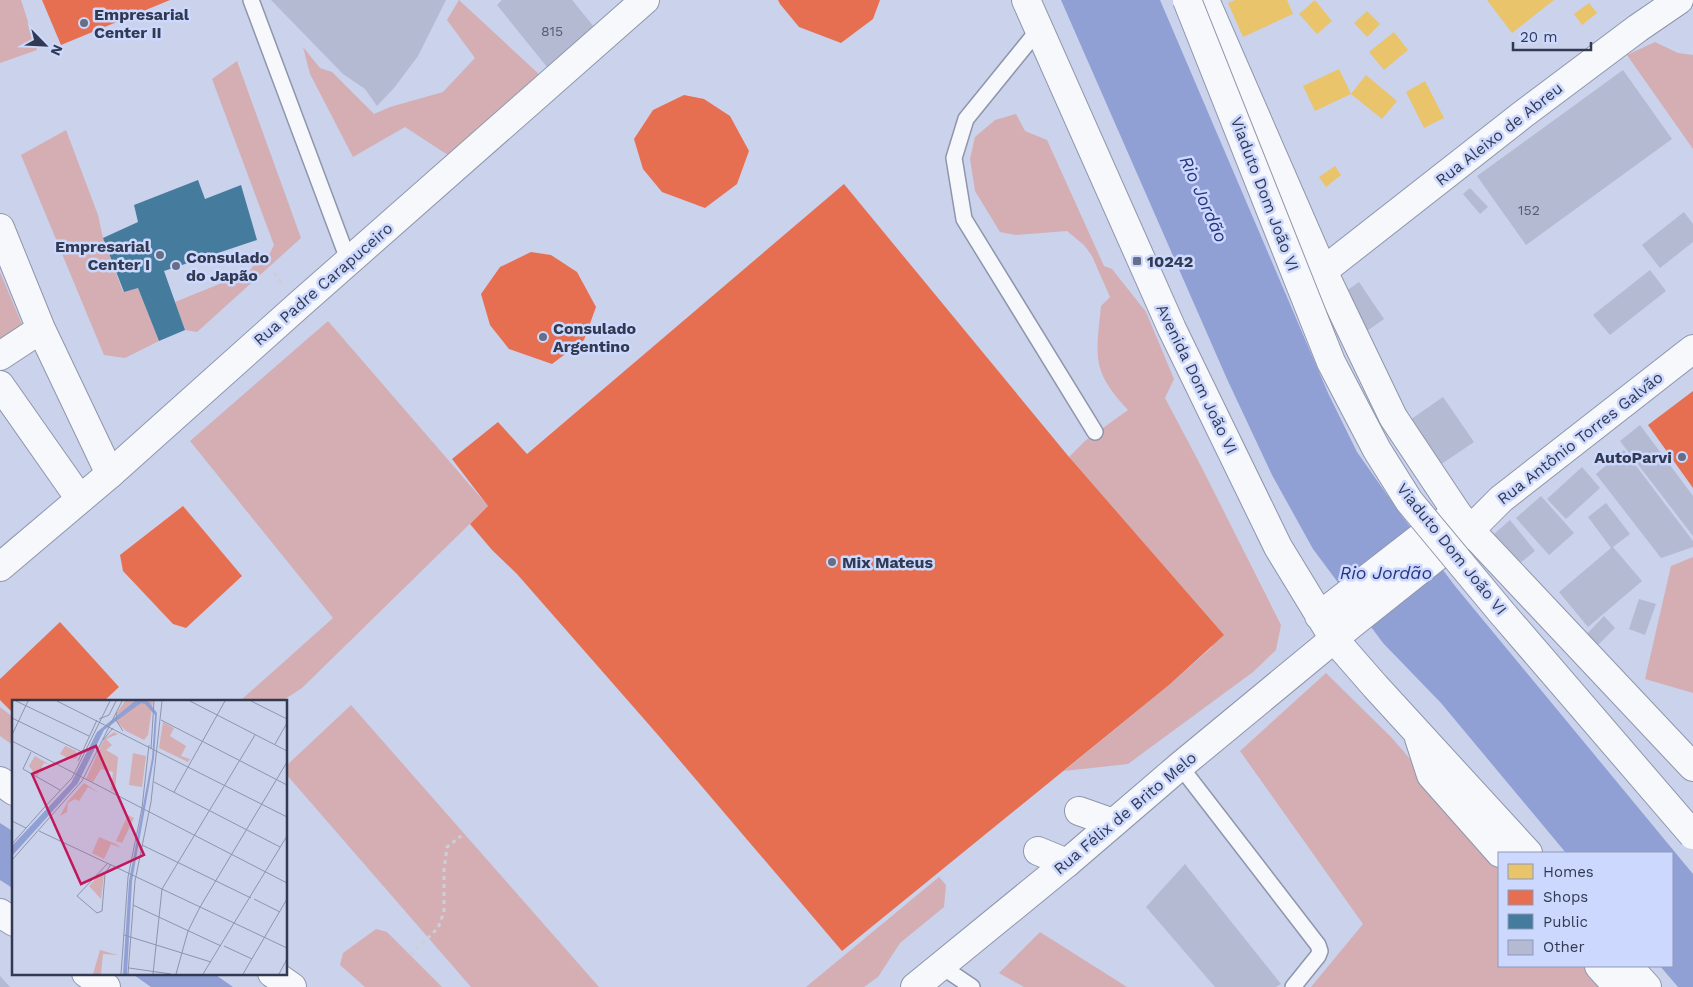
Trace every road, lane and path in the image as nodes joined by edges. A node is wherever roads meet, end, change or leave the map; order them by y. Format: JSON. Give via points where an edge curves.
{"nodes":[{"id":1,"x":239,"y":0,"type":"edge"},
{"id":2,"x":251,"y":0,"type":"edge"},
{"id":3,"x":645,"y":0,"type":"edge"},
{"id":4,"x":1026,"y":0,"type":"edge"},
{"id":5,"x":1187,"y":0,"type":"edge"},
{"id":6,"x":1205,"y":0,"type":"edge"},
{"id":7,"x":1679,"y":0,"type":"edge"},
{"id":8,"x":1039,"y":29,"type":"junction"},
{"id":9,"x":267,"y":42,"type":"junction"},
{"id":10,"x":0,"y":228,"type":"edge"},
{"id":11,"x":349,"y":262,"type":"junction"},
{"id":12,"x":1323,"y":271,"type":"junction"},
{"id":13,"x":41,"y":329,"type":"junction"},
{"id":14,"x":1693,"y":349,"type":"edge"},
{"id":15,"x":0,"y":356,"type":"edge"},
{"id":16,"x":0,"y":385,"type":"edge"},
{"id":17,"x":1095,"y":432,"type":"dead end"},
{"id":18,"x":110,"y":474,"type":"junction"},
{"id":19,"x":80,"y":499,"type":"junction"},
{"id":20,"x":1463,"y":522,"type":"junction"},
{"id":21,"x":1430,"y":545,"type":"junction"},
{"id":22,"x":0,"y":567,"type":"edge"},
{"id":23,"x":1320,"y":616,"type":"junction"},
{"id":24,"x":1343,"y":631,"type":"junction"},
{"id":25,"x":1416,"y":730,"type":"junction"},
{"id":26,"x":1180,"y":766,"type":"junction"},
{"id":27,"x":1693,"y":767,"type":"edge"},
{"id":28,"x":0,"y":781,"type":"edge"},
{"id":29,"x":12,"y":790,"type":"edge"},
{"id":30,"x":1079,"y":811,"type":"dead end"},
{"id":31,"x":1113,"y":823,"type":"junction"},
{"id":32,"x":1693,"y":835,"type":"edge"},
{"id":33,"x":462,"y":836,"type":"dead end"},
{"id":34,"x":1038,"y":851,"type":"dead end"},
{"id":35,"x":1499,"y":852,"type":"edge"},
{"id":36,"x":1527,"y":852,"type":"edge"},
{"id":37,"x":1067,"y":863,"type":"junction"},
{"id":38,"x":0,"y":913,"type":"edge"},
{"id":39,"x":12,"y":921,"type":"edge"},
{"id":40,"x":410,"y":955,"type":"dead end"},
{"id":41,"x":941,"y":966,"type":"junction"},
{"id":42,"x":1600,"y":967,"type":"edge"},
{"id":43,"x":1629,"y":967,"type":"edge"},
{"id":44,"x":87,"y":974,"type":"edge"},
{"id":45,"x":273,"y":974,"type":"edge"},
{"id":46,"x":106,"y":987,"type":"edge"},
{"id":47,"x":292,"y":987,"type":"edge"},
{"id":48,"x":915,"y":987,"type":"edge"},
{"id":49,"x":972,"y":987,"type":"edge"},
{"id":50,"x":1293,"y":987,"type":"edge"},
{"id":51,"x":1618,"y":987,"type":"edge"},
{"id":52,"x":1647,"y":987,"type":"edge"}],
"edges":[{"from":1,"to":9,"type":"lane"},
{"from":2,"to":9,"type":"lane"},
{"from":3,"to":11,"type":"main road","name":"Rua Padre Carapuceiro"},
{"from":4,"to":8,"type":"main road","name":"Avenida Dom João VI"},
{"from":5,"to":32,"type":"main road","name":"Viaduto Dom João VI","bridge":true,"via":[[1331,362],[1377,450],[1416,508],[1502,613]]},
{"from":6,"to":12,"type":"main road"},
{"from":7,"to":12,"type":"main road","name":"Rua Aleixo de Abreu","via":[[1522,115]]},
{"from":8,"to":17,"type":"lane","via":[[966,119],[954,158],[964,219]]},
{"from":8,"to":23,"type":"main road","name":"Avenida Dom João VI","via":[[1172,329],[1278,547]]},
{"from":9,"to":11,"type":"lane"},
{"from":10,"to":13,"type":"main road"},
{"from":11,"to":18,"type":"main road","name":"Rua Padre Carapuceiro"},
{"from":12,"to":20,"type":"main road","via":[[1393,417]]},
{"from":13,"to":15,"type":"main road"},
{"from":13,"to":18,"type":"main road"},
{"from":14,"to":20,"type":"main road","name":"Rua Antônio Torres Galvão","via":[[1501,499]]},
{"from":16,"to":19,"type":"main road"},
{"from":18,"to":19,"type":"main road","name":"Rua Padre Carapuceiro"},
{"from":19,"to":22,"type":"main road","name":"Rua Padre Carapuceiro"},
{"from":20,"to":21,"type":"main road","name":"Rua Antônio Torres Galvão"},
{"from":20,"to":27,"type":"main road"},
{"from":21,"to":23,"type":"main road","via":[[1343,598]]},
{"from":21,"to":24,"type":"main road","name":"Rua Félix de Brito Melo"},
{"from":23,"to":24,"type":"main road","name":"Avenida Dom João VI"},
{"from":24,"to":25,"type":"main road","name":"Avenida Dom João VI","via":[[1375,686]]},
{"from":24,"to":26,"type":"main road","name":"Rua Félix de Brito Melo"},
{"from":25,"to":35,"type":"main road","via":[[1431,774]]},
{"from":25,"to":36,"type":"main road"},
{"from":26,"to":31,"type":"main road","name":"Rua Félix de Brito Melo"},
{"from":26,"to":50,"type":"lane","via":[[1318,945],[1318,956]]},
{"from":28,"to":29,"type":"main road"},
{"from":30,"to":31,"type":"main road"},
{"from":31,"to":37,"type":"main road","name":"Rua Félix de Brito Melo"},
{"from":33,"to":40,"type":"path","via":[[447,847],[444,912],[438,928]]},
{"from":34,"to":37,"type":"main road"},
{"from":37,"to":41,"type":"main road","name":"Rua Félix de Brito Melo"},
{"from":38,"to":39,"type":"main road"},
{"from":41,"to":48,"type":"main road","name":"Rua Félix de Brito Melo"},
{"from":41,"to":49,"type":"lane"},
{"from":42,"to":51,"type":"main road"},
{"from":43,"to":52,"type":"main road"},
{"from":44,"to":46,"type":"main road"},
{"from":45,"to":47,"type":"main road"}]}
